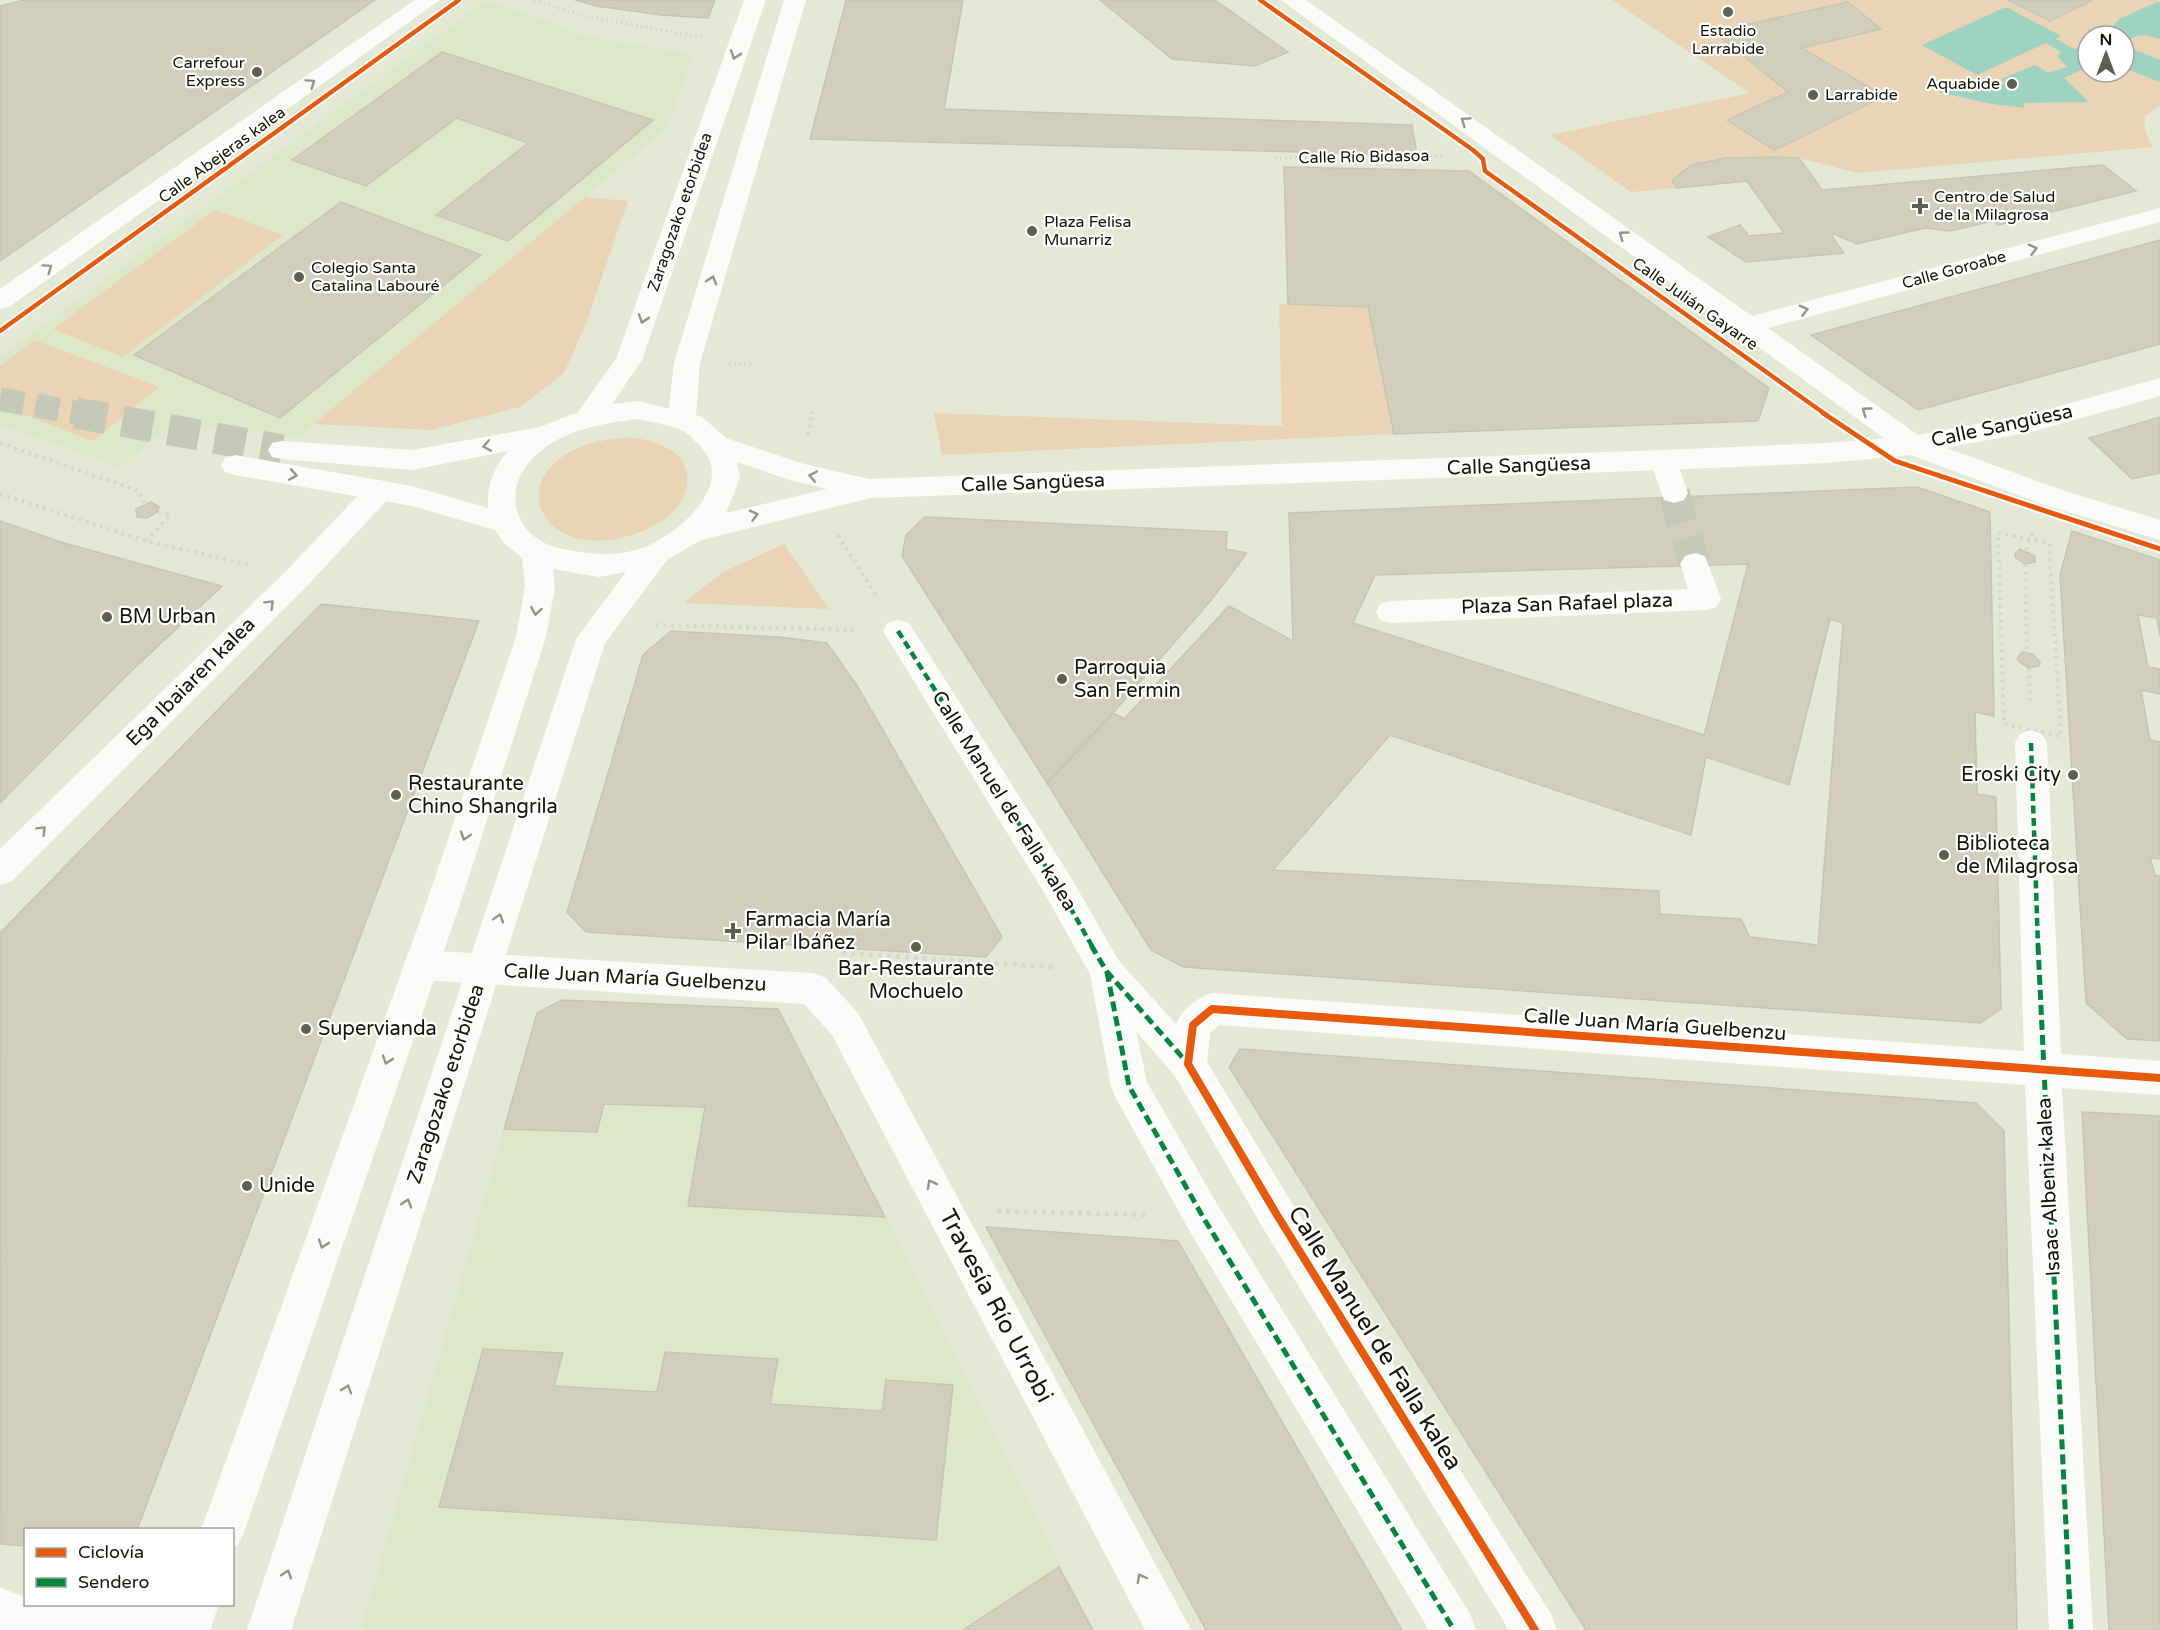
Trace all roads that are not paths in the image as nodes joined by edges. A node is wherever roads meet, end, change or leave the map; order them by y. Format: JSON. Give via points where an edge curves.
{"nodes":[{"id":1,"x":429,"y":0,"type":"edge"},
{"id":2,"x":755,"y":0,"type":"edge"},
{"id":3,"x":795,"y":0,"type":"edge"},
{"id":4,"x":1292,"y":0,"type":"edge"},
{"id":5,"x":2160,"y":215,"type":"edge"},
{"id":6,"x":0,"y":301,"type":"edge"},
{"id":7,"x":1748,"y":325,"type":"junction"},
{"id":8,"x":2160,"y":387,"type":"edge"},
{"id":9,"x":590,"y":415,"type":"junction"},
{"id":10,"x":682,"y":418,"type":"junction"},
{"id":11,"x":545,"y":435,"type":"junction"},
{"id":12,"x":718,"y":445,"type":"junction"},
{"id":13,"x":1913,"y":445,"type":"junction"},
{"id":14,"x":282,"y":450,"type":"tunnel mouth"},
{"id":15,"x":1664,"y":460,"type":"junction"},
{"id":16,"x":235,"y":465,"type":"dead end"},
{"id":17,"x":871,"y":488,"type":"junction"},
{"id":18,"x":380,"y":490,"type":"junction"},
{"id":19,"x":1674,"y":493,"type":"tunnel mouth"},
{"id":20,"x":505,"y":523,"type":"junction"},
{"id":21,"x":698,"y":530,"type":"junction"},
{"id":22,"x":2160,"y":530,"type":"edge"},
{"id":23,"x":536,"y":553,"type":"junction"},
{"id":24,"x":656,"y":555,"type":"junction"},
{"id":25,"x":1695,"y":564,"type":"tunnel mouth"},
{"id":26,"x":1391,"y":612,"type":"dead end"},
{"id":27,"x":898,"y":631,"type":"road end"},
{"id":28,"x":2046,"y":734,"type":"road end"},
{"id":29,"x":0,"y":871,"type":"edge"},
{"id":30,"x":421,"y":965,"type":"junction"},
{"id":31,"x":483,"y":969,"type":"junction"},
{"id":32,"x":1107,"y":972,"type":"junction"},
{"id":33,"x":813,"y":989,"type":"joint"},
{"id":34,"x":1188,"y":1064,"type":"junction"},
{"id":35,"x":2043,"y":1070,"type":"junction"},
{"id":36,"x":2160,"y":1078,"type":"edge"},
{"id":37,"x":225,"y":1528,"type":"edge"},
{"id":38,"x":192,"y":1619,"type":"edge"},
{"id":39,"x":21,"y":1622,"type":"edge"},
{"id":40,"x":268,"y":1630,"type":"edge"},
{"id":41,"x":1169,"y":1630,"type":"edge"},
{"id":42,"x":1454,"y":1630,"type":"edge"},
{"id":43,"x":1535,"y":1630,"type":"edge"},
{"id":44,"x":2071,"y":1630,"type":"edge"}],
"edges":[{"from":6,"to":1,"type":"street","name":"Calle Abejeras kalea","one_way":true},
{"from":2,"to":9,"type":"street","name":"Zaragozako etorbidea","one_way":true,"via":[[629,360]]},
{"from":10,"to":3,"type":"street","one_way":true,"via":[[687,363]]},
{"from":7,"to":4,"type":"street","name":"Calle Julián Gayarre","one_way":true},
{"from":7,"to":5,"type":"street","name":"Calle Goroabe","one_way":true},
{"from":13,"to":7,"type":"street","name":"Calle Julián Gayarre","one_way":true},
{"from":8,"to":13,"type":"street","name":"Calle Sangüesa","via":[[2035,422]]},
{"from":9,"to":10,"type":"street","via":[[639,410]]},
{"from":9,"to":11,"type":"street"},
{"from":10,"to":12,"type":"street"},
{"from":11,"to":14,"type":"street","one_way":true,"via":[[412,460]]},
{"from":11,"to":20,"type":"street","via":[[525,449],[502,485]]},
{"from":17,"to":12,"type":"street","name":"Calle Sangüesa","one_way":true,"via":[[800,473]]},
{"from":12,"to":21,"type":"street","via":[[726,465],[726,487],[717,509]]},
{"from":13,"to":15,"type":"street","name":"Calle Sangüesa"},
{"from":13,"to":22,"type":"street","name":"Calle Julián Gayarre","via":[[2052,497]]},
{"from":15,"to":17,"type":"street","name":"Calle Sangüesa"},
{"from":15,"to":19,"type":"street"},
{"from":16,"to":18,"type":"street","one_way":true},
{"from":21,"to":17,"type":"street","name":"Calle Sangüesa","one_way":true},
{"from":18,"to":20,"type":"street"},
{"from":29,"to":18,"type":"street","name":"Ega Ibaiaren kalea","one_way":true,"via":[[296,579]]},
{"from":20,"to":23,"type":"street","via":[[517,539]]},
{"from":21,"to":24,"type":"street"},
{"from":23,"to":24,"type":"street","via":[[592,566],[624,564]]},
{"from":23,"to":30,"type":"street","one_way":true,"via":[[540,586],[531,637]]},
{"from":31,"to":24,"type":"street","name":"Zaragozako etorbidea","one_way":true,"via":[[591,639]]},
{"from":25,"to":26,"type":"street","name":"Plaza San Rafael plaza","via":[[1706,599]]},
{"from":27,"to":32,"type":"street","name":"Calle Manuel de Falla kalea","via":[[1058,886]]},
{"from":28,"to":35,"type":"street","name":"Isaac Albeniz kalea"},
{"from":30,"to":31,"type":"street","name":"Calle Juan María Guelbenzu"},
{"from":30,"to":37,"type":"street","one_way":true},
{"from":31,"to":33,"type":"street","name":"Calle Juan María Guelbenzu"},
{"from":40,"to":31,"type":"street","name":"Zaragozako etorbidea","one_way":true},
{"from":32,"to":34,"type":"street","name":"Calle Manuel de Falla kalea"},
{"from":32,"to":42,"type":"street","name":"Calle Manuel de Falla kalea","via":[[1129,1086],[1203,1217]]},
{"from":41,"to":33,"type":"street","name":"Travesía Río Urrobi","one_way":true,"via":[[845,1024]]},
{"from":34,"to":35,"type":"street","name":"Calle Juan María Guelbenzu","via":[[1193,1025],[1212,1009]]},
{"from":34,"to":43,"type":"street","name":"Calle Manuel de Falla kalea","via":[[1277,1215]]},
{"from":35,"to":36,"type":"street","name":"Calle Juan María Guelbenzu"},
{"from":35,"to":44,"type":"street","name":"Isaac Albeniz kalea"},
{"from":38,"to":39,"type":"street"}]}
